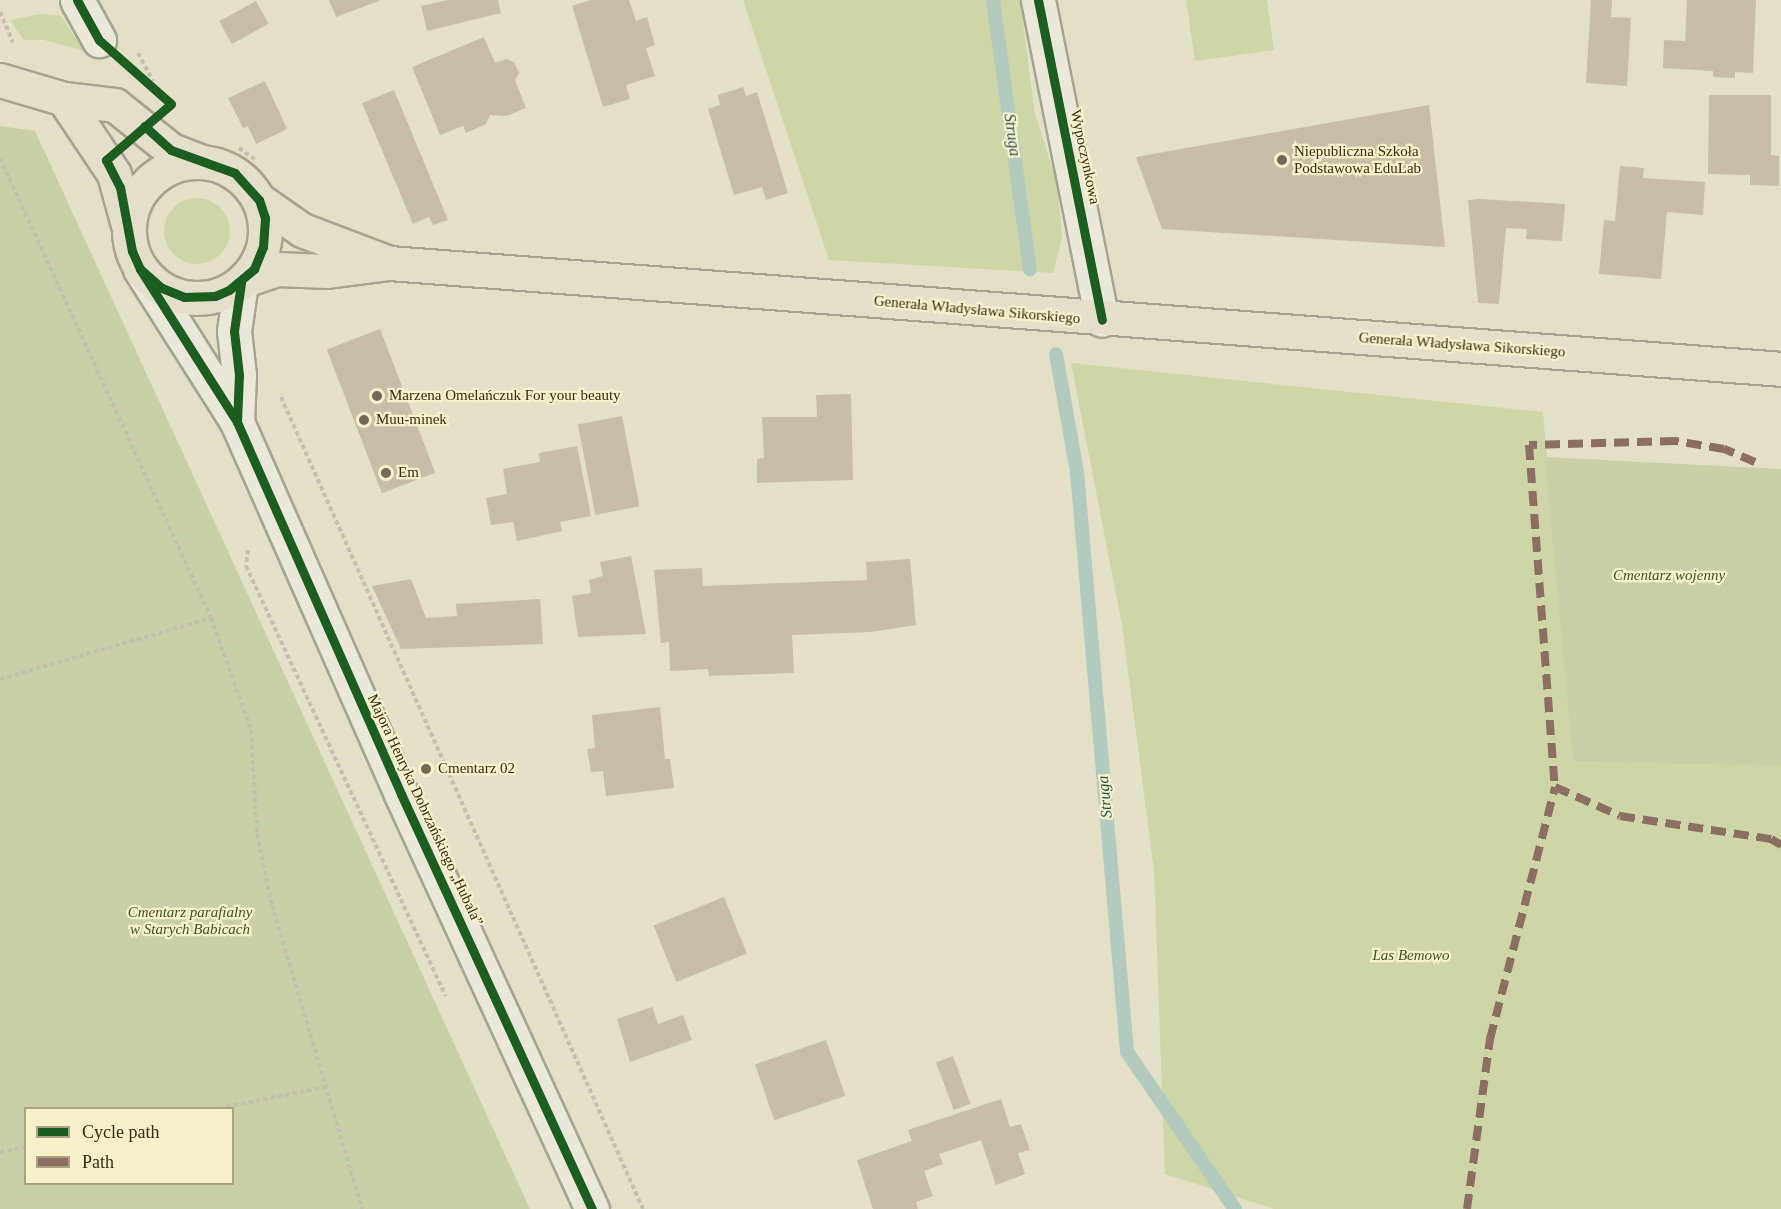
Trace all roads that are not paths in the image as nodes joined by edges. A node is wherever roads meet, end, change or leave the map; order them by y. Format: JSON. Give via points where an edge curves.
{"nodes":[{"id":1,"x":77,"y":0,"type":"edge"},
{"id":2,"x":1038,"y":0,"type":"edge"},
{"id":3,"x":99,"y":40,"type":"dead end"},
{"id":4,"x":0,"y":80,"type":"edge"},
{"id":5,"x":64,"y":99,"type":"junction"},
{"id":6,"x":200,"y":161,"type":"junction"},
{"id":7,"x":259,"y":200,"type":"junction"},
{"id":8,"x":129,"y":225,"type":"junction"},
{"id":9,"x":390,"y":263,"type":"junction"},
{"id":10,"x":140,"y":269,"type":"junction"},
{"id":11,"x":243,"y":282,"type":"junction"},
{"id":12,"x":1102,"y":320,"type":"junction"},
{"id":13,"x":1781,"y":369,"type":"edge"},
{"id":14,"x":237,"y":422,"type":"junction"},
{"id":15,"x":592,"y":1209,"type":"edge"}],
"edges":[{"from":1,"to":3,"type":"street"},
{"from":2,"to":12,"type":"street","name":"Wypoczynkowa"},
{"from":4,"to":5,"type":"main road"},
{"from":5,"to":6,"type":"main road","via":[[116,105],[171,150]]},
{"from":5,"to":8,"type":"main road","via":[[114,174]]},
{"from":6,"to":7,"type":"main road","via":[[235,173]]},
{"from":6,"to":8,"type":"main road","via":[[182,162],[156,175],[137,195]]},
{"from":7,"to":9,"type":"main road","name":"Generała Władysława Sikorskiego","via":[[302,230]]},
{"from":7,"to":11,"type":"main road","via":[[265,218],[263,247]]},
{"from":8,"to":10,"type":"main road","via":[[132,251]]},
{"from":9,"to":11,"type":"main road","name":"Generała Władysława Sikorskiego","via":[[327,271],[277,269]]},
{"from":9,"to":12,"type":"main road","name":"Generała Władysława Sikorskiego"},
{"from":10,"to":11,"type":"main road","via":[[162,288],[184,297],[215,296]]},
{"from":10,"to":14,"type":"street","name":"Majora Henryka Dobrzańskiego „Hubala”"},
{"from":11,"to":14,"type":"street","name":"Majora Henryka Dobrzańskiego „Hubala”","via":[[234,331],[239,375]]},
{"from":12,"to":13,"type":"main road","name":"Generała Władysława Sikorskiego"},
{"from":14,"to":15,"type":"street","name":"Majora Henryka Dobrzańskiego „Hubala”","via":[[396,784]]}]}
